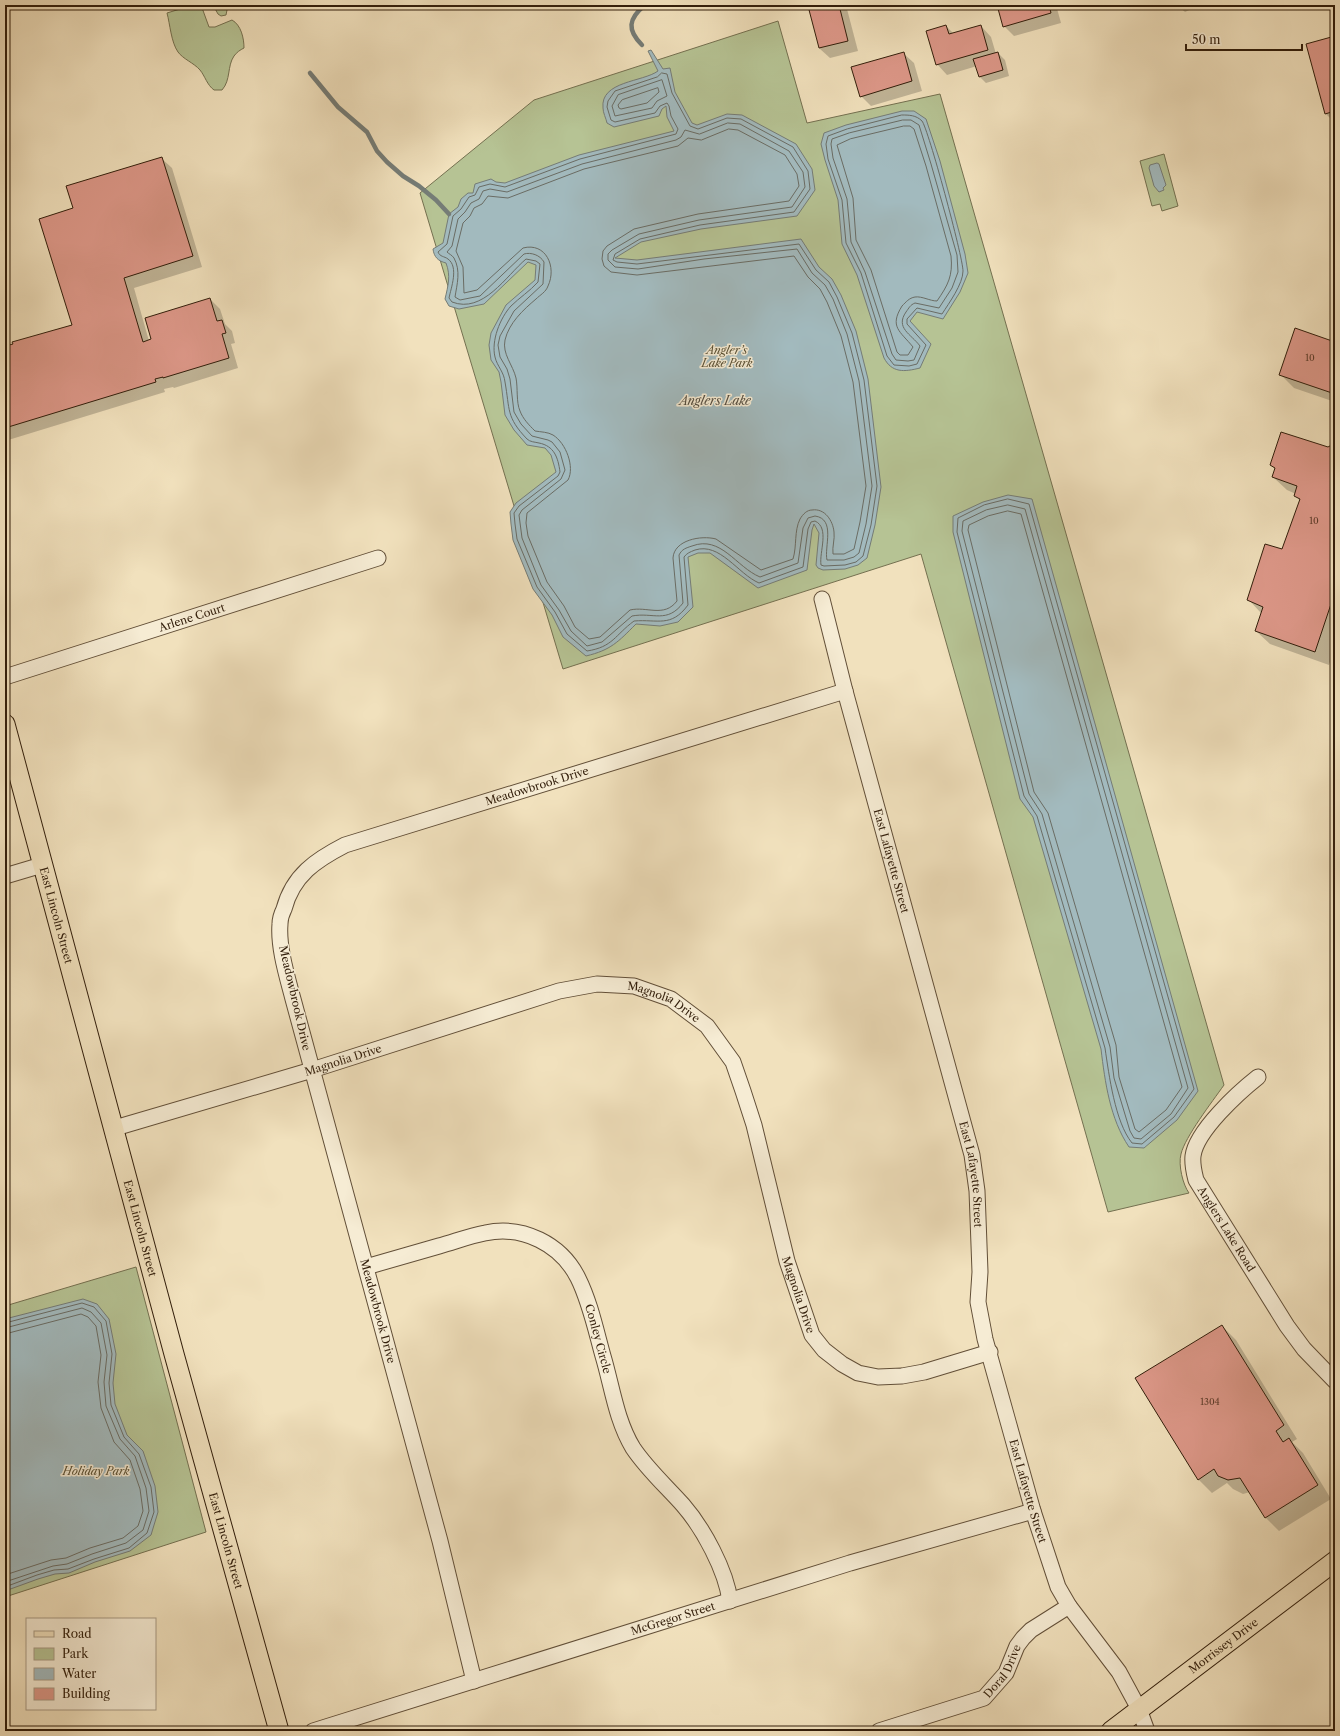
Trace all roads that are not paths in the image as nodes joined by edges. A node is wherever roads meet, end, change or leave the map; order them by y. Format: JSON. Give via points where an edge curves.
{"nodes":[{"id":1,"x":378,"y":558,"type":"dead end"},
{"id":2,"x":822,"y":599,"type":"dead end"},
{"id":3,"x":5,"y":677,"type":"edge"},
{"id":4,"x":845,"y":691,"type":"junction"},
{"id":5,"x":5,"y":724,"type":"edge"},
{"id":6,"x":42,"y":865,"type":"junction"},
{"id":7,"x":5,"y":876,"type":"edge"},
{"id":8,"x":312,"y":1070,"type":"junction"},
{"id":9,"x":1258,"y":1077,"type":"dead end"},
{"id":10,"x":115,"y":1128,"type":"junction"},
{"id":11,"x":366,"y":1267,"type":"junction"},
{"id":12,"x":990,"y":1352,"type":"junction"},
{"id":13,"x":1335,"y":1381,"type":"edge"},
{"id":14,"x":1033,"y":1511,"type":"junction"},
{"id":15,"x":1335,"y":1561,"type":"edge"},
{"id":16,"x":730,"y":1602,"type":"junction"},
{"id":17,"x":1069,"y":1606,"type":"junction"},
{"id":18,"x":474,"y":1681,"type":"junction"},
{"id":19,"x":1139,"y":1709,"type":"junction"},
{"id":20,"x":279,"y":1731,"type":"edge"},
{"id":21,"x":313,"y":1731,"type":"edge"},
{"id":22,"x":879,"y":1731,"type":"edge"},
{"id":23,"x":1111,"y":1731,"type":"edge"},
{"id":24,"x":1147,"y":1731,"type":"edge"}],
"edges":[{"from":1,"to":3,"type":"street","name":"Arlene Court"},
{"from":2,"to":4,"type":"street","name":"East Lafayette Street"},
{"from":4,"to":8,"type":"street","name":"Meadowbrook Drive","via":[[345,845],[314,864],[299,877],[286,899],[280,923],[282,953]]},
{"from":4,"to":12,"type":"street","name":"East Lafayette Street","via":[[972,1155],[977,1192],[980,1272],[978,1302]]},
{"from":5,"to":6,"type":"main road","name":"East Lincoln Street"},
{"from":6,"to":7,"type":"street"},
{"from":6,"to":10,"type":"main road","name":"East Lincoln Street"},
{"from":8,"to":10,"type":"street","name":"Magnolia Drive"},
{"from":8,"to":11,"type":"street","name":"Meadowbrook Drive"},
{"from":8,"to":12,"type":"street","name":"Magnolia Drive","via":[[559,991],[597,984],[634,986],[671,999],[707,1026],[732,1062],[754,1125],[787,1261],[804,1316],[812,1335],[824,1350],[853,1370],[878,1377],[924,1372]]},
{"from":9,"to":13,"type":"street","name":"Anglers Lake Road","via":[[1242,1088],[1196,1144],[1193,1168],[1196,1180],[1287,1326],[1304,1349]]},
{"from":10,"to":20,"type":"main road","name":"East Lincoln Street","via":[[176,1362]]},
{"from":11,"to":16,"type":"street","name":"Conley Circle","via":[[486,1232],[515,1231],[541,1240],[567,1260],[578,1278],[616,1407],[633,1447],[651,1472],[692,1516],[718,1564],[729,1592]]},
{"from":11,"to":18,"type":"street","name":"Meadowbrook Drive","via":[[440,1541]]},
{"from":12,"to":14,"type":"street","name":"East Lafayette Street"},
{"from":14,"to":16,"type":"street","name":"McGregor Street"},
{"from":14,"to":17,"type":"street","name":"East Lafayette Street","via":[[1058,1587]]},
{"from":15,"to":19,"type":"main road","name":"Morrissey Drive"},
{"from":16,"to":18,"type":"street","name":"McGregor Street"},
{"from":17,"to":19,"type":"street","name":"East Lafayette Street","via":[[1119,1672]]},
{"from":17,"to":22,"type":"street","name":"Doral Drive","via":[[1030,1630],[1017,1646],[1006,1673],[984,1698]]},
{"from":18,"to":21,"type":"street","name":"McGregor Street"},
{"from":19,"to":23,"type":"main road","name":"Morrissey Drive"},
{"from":19,"to":24,"type":"street","name":"East Lafayette Street"}]}
